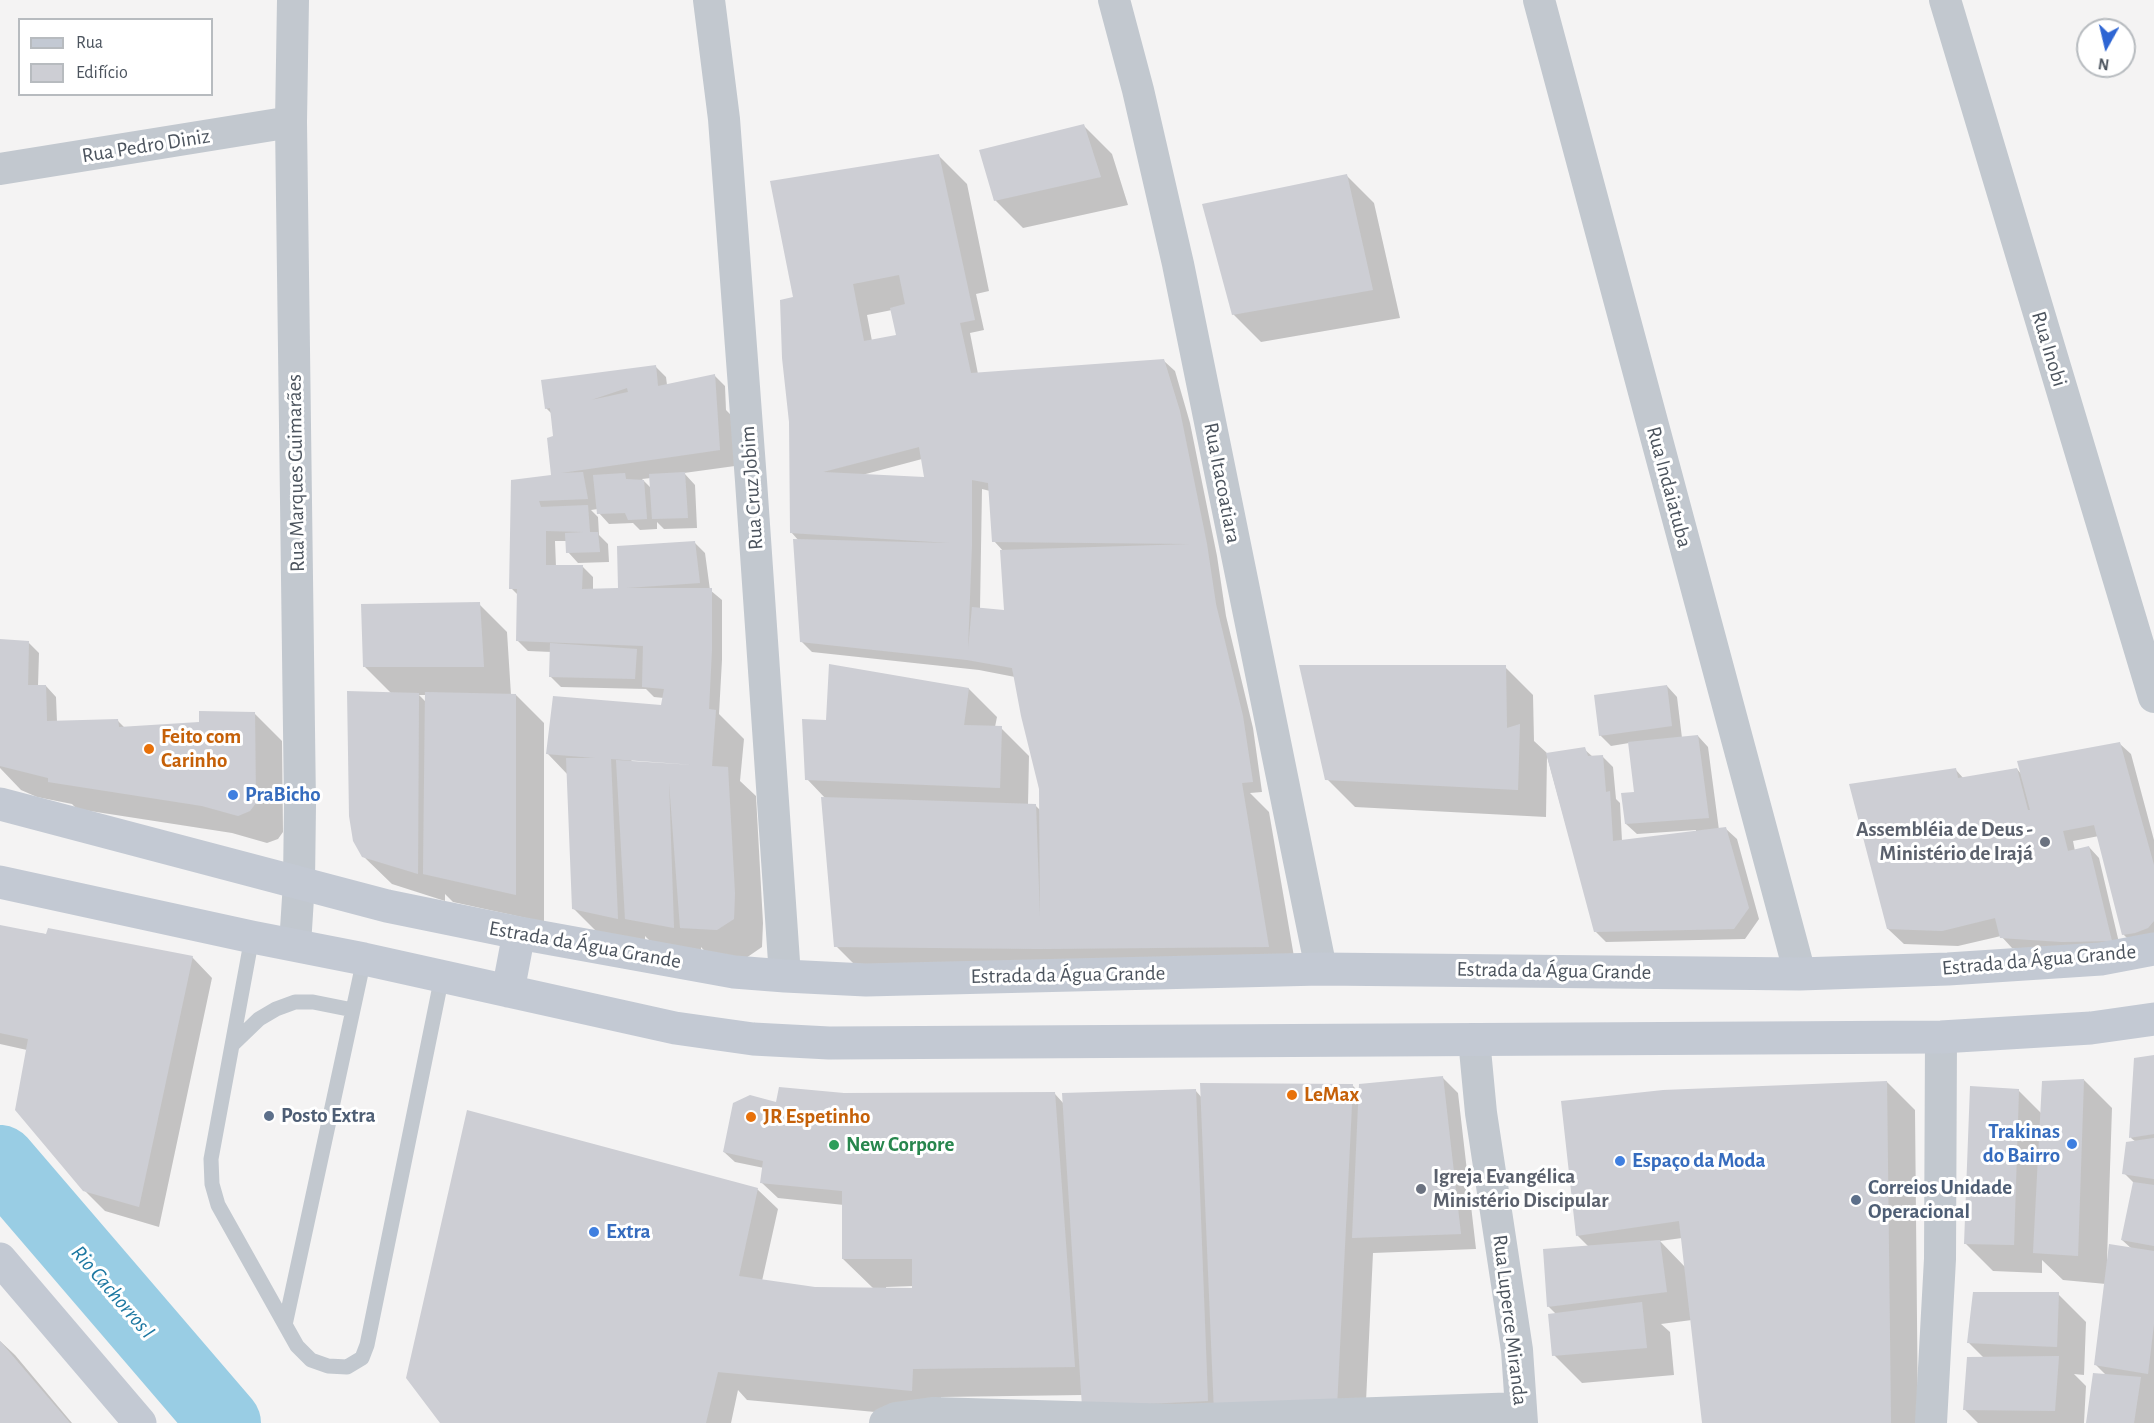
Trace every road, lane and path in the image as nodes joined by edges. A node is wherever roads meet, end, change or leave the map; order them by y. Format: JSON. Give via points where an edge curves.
{"nodes":[{"id":1,"x":293,"y":0,"type":"edge"},
{"id":2,"x":709,"y":0,"type":"edge"},
{"id":3,"x":1114,"y":0,"type":"edge"},
{"id":4,"x":1539,"y":0,"type":"edge"},
{"id":5,"x":1945,"y":0,"type":"edge"},
{"id":6,"x":291,"y":122,"type":"junction"},
{"id":7,"x":0,"y":169,"type":"edge"},
{"id":8,"x":2154,"y":697,"type":"edge"},
{"id":9,"x":0,"y":804,"type":"edge"},
{"id":10,"x":0,"y":882,"type":"edge"},
{"id":11,"x":299,"y":882,"type":"junction"},
{"id":12,"x":519,"y":933,"type":"junction"},
{"id":13,"x":252,"y":937,"type":"junction"},
{"id":14,"x":295,"y":945,"type":"junction"},
{"id":15,"x":2154,"y":949,"type":"edge"},
{"id":16,"x":364,"y":959,"type":"junction"},
{"id":17,"x":1321,"y":969,"type":"junction"},
{"id":18,"x":1800,"y":975,"type":"junction"},
{"id":19,"x":442,"y":976,"type":"junction"},
{"id":20,"x":785,"y":976,"type":"junction"},
{"id":21,"x":508,"y":991,"type":"junction"},
{"id":22,"x":353,"y":1010,"type":"junction"},
{"id":23,"x":2154,"y":1019,"type":"edge"},
{"id":24,"x":1941,"y":1037,"type":"junction"},
{"id":25,"x":1474,"y":1039,"type":"junction"},
{"id":26,"x":232,"y":1045,"type":"junction"},
{"id":27,"x":0,"y":1259,"type":"edge"},
{"id":28,"x":285,"y":1325,"type":"junction"},
{"id":29,"x":1522,"y":1416,"type":"edge"},
{"id":30,"x":1175,"y":1421,"type":"edge"},
{"id":31,"x":140,"y":1423,"type":"edge"},
{"id":32,"x":885,"y":1423,"type":"edge"},
{"id":33,"x":1931,"y":1423,"type":"edge"}],
"edges":[{"from":1,"to":6,"type":"street","name":"Rua Marques Guimarães"},
{"from":2,"to":20,"type":"street","name":"Rua Cruz Jobim","via":[[724,119]]},
{"from":3,"to":17,"type":"street","name":"Rua Itacoatiara","via":[[1178,264]]},
{"from":4,"to":18,"type":"street","name":"Rua Indaiatuba"},
{"from":5,"to":8,"type":"street","name":"Rua Inobi"},
{"from":6,"to":7,"type":"street","name":"Rua Pedro Diniz"},
{"from":6,"to":11,"type":"street","name":"Rua Marques Guimarães"},
{"from":9,"to":11,"type":"main road","name":"Estrada da Água Grande"},
{"from":10,"to":13,"type":"main road"},
{"from":11,"to":12,"type":"main road","name":"Estrada da Água Grande","via":[[387,906]]},
{"from":11,"to":14,"type":"street","name":"Rua Marques Guimarães"},
{"from":12,"to":20,"type":"main road","name":"Estrada da Água Grande","via":[[734,972]]},
{"from":12,"to":21,"type":"main road"},
{"from":13,"to":14,"type":"main road"},
{"from":13,"to":26,"type":"lane"},
{"from":14,"to":16,"type":"main road"},
{"from":15,"to":18,"type":"main road","name":"Estrada da Água Grande","via":[[2101,959]]},
{"from":16,"to":19,"type":"main road"},
{"from":16,"to":22,"type":"lane"},
{"from":17,"to":18,"type":"main road","name":"Estrada da Água Grande"},
{"from":17,"to":20,"type":"main road","name":"Estrada da Água Grande","via":[[866,980]]},
{"from":19,"to":21,"type":"main road"},
{"from":19,"to":28,"type":"lane","via":[[365,1352],[347,1367],[328,1366],[311,1360]]},
{"from":21,"to":25,"type":"main road","via":[[675,1028],[778,1041]]},
{"from":22,"to":26,"type":"lane","via":[[295,1002],[259,1019]]},
{"from":22,"to":28,"type":"lane"},
{"from":23,"to":24,"type":"main road","via":[[2091,1028]]},
{"from":24,"to":25,"type":"main road"},
{"from":24,"to":33,"type":"street","via":[[1940,1259]]},
{"from":25,"to":29,"type":"street","name":"Rua Luperce Miranda","via":[[1480,1113],[1517,1350]]},
{"from":26,"to":28,"type":"lane","via":[[211,1159],[212,1184],[218,1205]]},
{"from":27,"to":31,"type":"main road"},
{"from":29,"to":30,"type":"street"},
{"from":30,"to":32,"type":"street","via":[[933,1413]]}]}
